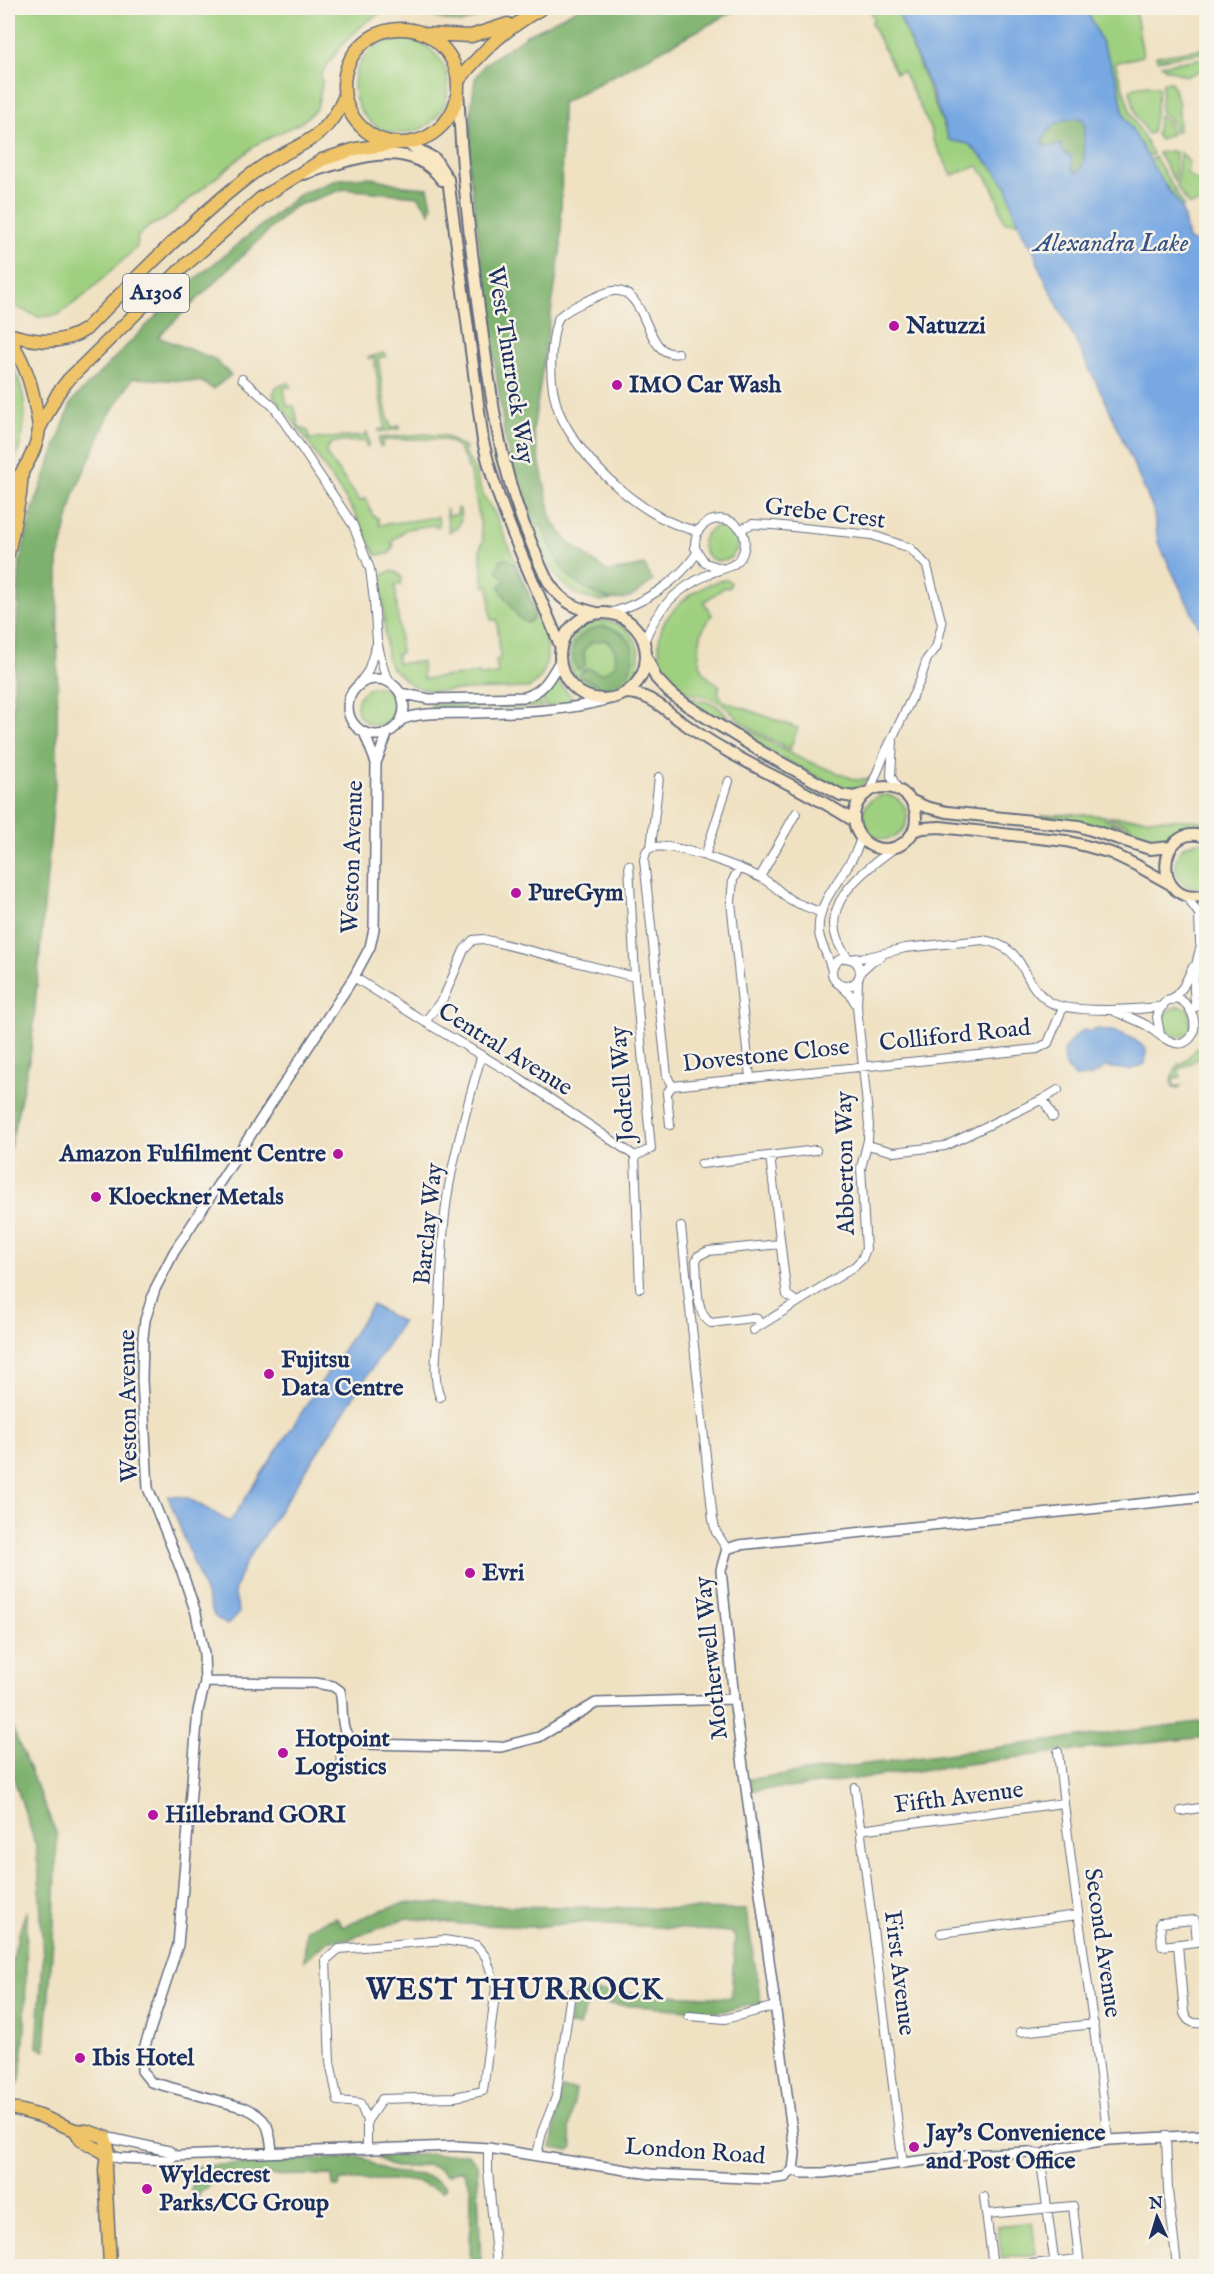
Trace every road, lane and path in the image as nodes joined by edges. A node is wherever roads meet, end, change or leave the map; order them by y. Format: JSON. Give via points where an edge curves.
{"nodes":[{"id":1,"x":542,"y":8,"type":"edge"},
{"id":2,"x":520,"y":20,"type":"junction"},
{"id":3,"x":423,"y":34,"type":"junction"},
{"id":4,"x":458,"y":84,"type":"junction"},
{"id":5,"x":344,"y":98,"type":"junction"},
{"id":6,"x":403,"y":143,"type":"junction"},
{"id":7,"x":293,"y":177,"type":"junction"},
{"id":8,"x":452,"y":198,"type":"junction"},
{"id":9,"x":8,"y":336,"type":"edge"},
{"id":10,"x":678,"y":353,"type":"dead end"},
{"id":11,"x":242,"y":380,"type":"dead end"},
{"id":12,"x":39,"y":429,"type":"junction"},
{"id":13,"x":22,"y":473,"type":"junction"},
{"id":14,"x":8,"y":491,"type":"edge"},
{"id":15,"x":741,"y":530,"type":"junction"},
{"id":16,"x":698,"y":531,"type":"junction"},
{"id":17,"x":697,"y":553,"type":"junction"},
{"id":18,"x":8,"y":554,"type":"edge"},
{"id":19,"x":721,"y":568,"type":"junction"},
{"id":20,"x":597,"y":613,"type":"junction"},
{"id":21,"x":610,"y":613,"type":"junction"},
{"id":22,"x":376,"y":641,"type":"junction"},
{"id":23,"x":644,"y":642,"type":"junction"},
{"id":24,"x":561,"y":648,"type":"junction"},
{"id":25,"x":647,"y":656,"type":"junction"},
{"id":26,"x":560,"y":661,"type":"junction"},
{"id":27,"x":391,"y":683,"type":"junction"},
{"id":28,"x":358,"y":685,"type":"junction"},
{"id":29,"x":400,"y":693,"type":"junction"},
{"id":30,"x":626,"y":693,"type":"junction"},
{"id":31,"x":606,"y":700,"type":"junction"},
{"id":32,"x":401,"y":720,"type":"junction"},
{"id":33,"x":364,"y":732,"type":"junction"},
{"id":34,"x":388,"y":732,"type":"junction"},
{"id":35,"x":893,"y":739,"type":"junction"},
{"id":36,"x":376,"y":763,"type":"junction"},
{"id":37,"x":659,"y":777,"type":"dead end"},
{"id":38,"x":729,"y":781,"type":"dead end"},
{"id":39,"x":898,"y":790,"type":"junction"},
{"id":40,"x":868,"y":792,"type":"junction"},
{"id":41,"x":910,"y":800,"type":"junction"},
{"id":42,"x":796,"y":813,"type":"dead end"},
{"id":43,"x":854,"y":821,"type":"junction"},
{"id":44,"x":913,"y":831,"type":"junction"},
{"id":45,"x":861,"y":837,"type":"junction"},
{"id":46,"x":1206,"y":837,"type":"edge"},
{"id":47,"x":900,"y":844,"type":"junction"},
{"id":48,"x":1171,"y":847,"type":"junction"},
{"id":49,"x":651,"y":848,"type":"junction"},
{"id":50,"x":705,"y":856,"type":"junction"},
{"id":51,"x":629,"y":865,"type":"dead end"},
{"id":52,"x":739,"y":868,"type":"junction"},
{"id":53,"x":760,"y":877,"type":"junction"},
{"id":54,"x":1170,"y":884,"type":"junction"},
{"id":55,"x":1186,"y":896,"type":"junction"},
{"id":56,"x":1206,"y":896,"type":"edge"},
{"id":57,"x":821,"y":913,"type":"junction"},
{"id":58,"x":1206,"y":932,"type":"edge"},
{"id":59,"x":1200,"y":947,"type":"junction"},
{"id":60,"x":890,"y":951,"type":"junction"},
{"id":61,"x":1197,"y":958,"type":"junction"},
{"id":62,"x":849,"y":959,"type":"junction"},
{"id":63,"x":832,"y":972,"type":"junction"},
{"id":64,"x":859,"y":976,"type":"junction"},
{"id":65,"x":354,"y":977,"type":"junction"},
{"id":66,"x":635,"y":977,"type":"junction"},
{"id":67,"x":840,"y":985,"type":"junction"},
{"id":68,"x":1172,"y":1000,"type":"junction"},
{"id":69,"x":1163,"y":1006,"type":"junction"},
{"id":70,"x":857,"y":1007,"type":"junction"},
{"id":71,"x":1063,"y":1007,"type":"junction"},
{"id":72,"x":1196,"y":1007,"type":"junction"},
{"id":73,"x":1107,"y":1009,"type":"junction"},
{"id":74,"x":424,"y":1022,"type":"junction"},
{"id":75,"x":1160,"y":1034,"type":"junction"},
{"id":76,"x":481,"y":1057,"type":"junction"},
{"id":77,"x":864,"y":1066,"type":"junction"},
{"id":78,"x":750,"y":1077,"type":"junction"},
{"id":79,"x":672,"y":1086,"type":"junction"},
{"id":80,"x":1058,"y":1090,"type":"dead end"},
{"id":81,"x":1043,"y":1099,"type":"junction"},
{"id":82,"x":1053,"y":1117,"type":"dead end"},
{"id":83,"x":670,"y":1125,"type":"dead end"},
{"id":84,"x":867,"y":1145,"type":"junction"},
{"id":85,"x":816,"y":1150,"type":"dead end"},
{"id":86,"x":635,"y":1156,"type":"junction"},
{"id":87,"x":770,"y":1156,"type":"junction"},
{"id":88,"x":701,"y":1164,"type":"dead end"},
{"id":89,"x":681,"y":1227,"type":"dead end"},
{"id":90,"x":780,"y":1244,"type":"junction"},
{"id":91,"x":640,"y":1288,"type":"dead end"},
{"id":92,"x":797,"y":1302,"type":"junction"},
{"id":93,"x":761,"y":1325,"type":"junction"},
{"id":94,"x":753,"y":1330,"type":"dead end"},
{"id":95,"x":440,"y":1397,"type":"dead end"},
{"id":96,"x":1206,"y":1497,"type":"edge"},
{"id":97,"x":727,"y":1549,"type":"junction"},
{"id":98,"x":205,"y":1682,"type":"junction"},
{"id":99,"x":734,"y":1699,"type":"junction"},
{"id":100,"x":346,"y":1736,"type":"junction"},
{"id":101,"x":1058,"y":1752,"type":"dead end"},
{"id":102,"x":341,"y":1771,"type":"dead end"},
{"id":103,"x":855,"y":1788,"type":"dead end"},
{"id":104,"x":1063,"y":1803,"type":"junction"},
{"id":105,"x":1206,"y":1807,"type":"edge"},
{"id":106,"x":1181,"y":1810,"type":"dead end"},
{"id":107,"x":861,"y":1830,"type":"junction"},
{"id":108,"x":1078,"y":1915,"type":"junction"},
{"id":109,"x":941,"y":1933,"type":"dead end"},
{"id":110,"x":1178,"y":1945,"type":"junction"},
{"id":111,"x":571,"y":1993,"type":"dead end"},
{"id":112,"x":776,"y":2006,"type":"junction"},
{"id":113,"x":689,"y":2016,"type":"dead end"},
{"id":114,"x":1206,"y":2023,"type":"edge"},
{"id":115,"x":1094,"y":2024,"type":"junction"},
{"id":116,"x":1020,"y":2032,"type":"dead end"},
{"id":117,"x":8,"y":2108,"type":"edge"},
{"id":118,"x":367,"y":2121,"type":"junction"},
{"id":119,"x":75,"y":2130,"type":"junction"},
{"id":120,"x":1206,"y":2135,"type":"edge"},
{"id":121,"x":1166,"y":2136,"type":"junction"},
{"id":122,"x":105,"y":2137,"type":"junction"},
{"id":123,"x":1108,"y":2140,"type":"junction"},
{"id":124,"x":367,"y":2148,"type":"junction"},
{"id":125,"x":488,"y":2148,"type":"junction"},
{"id":126,"x":272,"y":2152,"type":"junction"},
{"id":127,"x":107,"y":2154,"type":"junction"},
{"id":128,"x":537,"y":2155,"type":"junction"},
{"id":129,"x":1040,"y":2155,"type":"junction"},
{"id":130,"x":175,"y":2156,"type":"junction"},
{"id":131,"x":903,"y":2164,"type":"junction"},
{"id":132,"x":793,"y":2170,"type":"junction"},
{"id":133,"x":984,"y":2197,"type":"dead end"},
{"id":134,"x":1048,"y":2208,"type":"junction"},
{"id":135,"x":987,"y":2214,"type":"junction"},
{"id":136,"x":1054,"y":2264,"type":"edge"},
{"id":137,"x":110,"y":2266,"type":"edge"},
{"id":138,"x":497,"y":2266,"type":"edge"},
{"id":139,"x":993,"y":2266,"type":"edge"},
{"id":140,"x":1013,"y":2266,"type":"edge"},
{"id":141,"x":1177,"y":2266,"type":"edge"}],
"edges":[{"from":1,"to":2,"type":"main road"},
{"from":2,"to":3,"type":"main road","via":[[471,36]]},
{"from":2,"to":4,"type":"main road","via":[[484,49]]},
{"from":3,"to":4,"type":"main road","via":[[445,50]]},
{"from":3,"to":5,"type":"main road","via":[[393,30],[368,39],[347,65]]},
{"from":4,"to":6,"type":"main road","via":[[454,107],[445,123],[423,139]]},
{"from":4,"to":20,"type":"main road","name":"West Thurrock Way","via":[[459,141],[477,292],[507,479],[551,587],[577,609]]},
{"from":5,"to":6,"type":"main road","via":[[352,117],[367,132],[386,141]]},
{"from":5,"to":9,"type":"main road","number":"A1306","via":[[323,131],[266,164],[215,204],[86,329],[74,337],[48,342]]},
{"from":6,"to":7,"type":"main road","number":"A1306","via":[[356,149],[322,160]]},
{"from":6,"to":8,"type":"main road","name":"West Thurrock Way","via":[[435,159],[448,179]]},
{"from":7,"to":8,"type":"main road","via":[[360,158],[403,154],[428,164]]},
{"from":7,"to":12,"type":"main road","number":"A1306","via":[[236,219],[118,330],[61,388]]},
{"from":8,"to":24,"type":"main road","name":"West Thurrock Way","via":[[488,463],[506,519]]},
{"from":9,"to":12,"type":"main road","via":[[29,377]]},
{"from":10,"to":16,"type":"street","via":[[660,349],[635,302],[614,291],[558,317],[551,373],[559,411],[576,440],[599,467],[620,489],[651,511]]},
{"from":11,"to":22,"type":"street","via":[[274,407],[353,525],[369,569]]},
{"from":12,"to":13,"type":"main road"},
{"from":13,"to":14,"type":"main road"},
{"from":13,"to":18,"type":"main road"},
{"from":15,"to":16,"type":"street","via":[[731,521],[716,519]]},
{"from":15,"to":19,"type":"street","via":[[745,540],[741,557],[733,565]]},
{"from":15,"to":35,"type":"street","name":"Grebe Crest","via":[[752,524],[872,535],[910,548],[927,566],[942,624],[936,648],[927,659],[921,681]]},
{"from":16,"to":17,"type":"street"},
{"from":17,"to":19,"type":"street","via":[[705,563]]},
{"from":17,"to":21,"type":"street","via":[[689,566],[650,597]]},
{"from":19,"to":23,"type":"street","via":[[669,599],[659,610]]},
{"from":20,"to":21,"type":"main road"},
{"from":20,"to":24,"type":"main road","via":[[573,625]]},
{"from":21,"to":23,"type":"main road","via":[[631,623]]},
{"from":22,"to":27,"type":"street"},
{"from":22,"to":28,"type":"street","via":[[368,671]]},
{"from":23,"to":25,"type":"main road"},
{"from":24,"to":26,"type":"main road"},
{"from":25,"to":30,"type":"main road","via":[[641,678]]},
{"from":25,"to":40,"type":"main road","via":[[656,678],[669,692],[716,725],[841,795],[854,797]]},
{"from":26,"to":29,"type":"street","via":[[544,687],[525,697],[429,699]]},
{"from":26,"to":31,"type":"main road","via":[[574,688],[592,698]]},
{"from":27,"to":28,"type":"street","via":[[376,679]]},
{"from":27,"to":29,"type":"street"},
{"from":28,"to":33,"type":"street","via":[[348,709],[353,723]]},
{"from":29,"to":32,"type":"street","via":[[404,705]]},
{"from":30,"to":31,"type":"main road"},
{"from":30,"to":43,"type":"main road","via":[[637,693],[663,706],[715,745]]},
{"from":31,"to":32,"type":"street","via":[[546,711],[421,714]]},
{"from":32,"to":34,"type":"street"},
{"from":33,"to":34,"type":"street"},
{"from":33,"to":36,"type":"street","name":"Weston Avenue"},
{"from":34,"to":36,"type":"street","name":"Weston Avenue"},
{"from":35,"to":39,"type":"street","name":"Grebe Crest","via":[[890,770]]},
{"from":35,"to":40,"type":"street","name":"Grebe Crest"},
{"from":36,"to":65,"type":"street","name":"Weston Avenue","via":[[373,938]]},
{"from":37,"to":49,"type":"street"},
{"from":38,"to":50,"type":"street"},
{"from":39,"to":40,"type":"main road","via":[[884,787]]},
{"from":39,"to":41,"type":"main road"},
{"from":40,"to":43,"type":"main road","via":[[856,807]]},
{"from":41,"to":44,"type":"main road","via":[[915,813]]},
{"from":41,"to":48,"type":"main road","via":[[947,812],[1079,826],[1150,849]]},
{"from":42,"to":53,"type":"street"},
{"from":43,"to":45,"type":"main road"},
{"from":44,"to":47,"type":"main road"},
{"from":44,"to":54,"type":"main road","via":[[940,827],[1066,841],[1112,853]]},
{"from":45,"to":47,"type":"main road","via":[[883,848]]},
{"from":45,"to":57,"type":"street","via":[[854,858],[824,902]]},
{"from":46,"to":48,"type":"main road","via":[[1192,835]]},
{"from":47,"to":62,"type":"street","via":[[861,875],[839,902],[834,928],[839,947]]},
{"from":48,"to":54,"type":"main road","via":[[1165,865]]},
{"from":49,"to":50,"type":"street"},
{"from":49,"to":79,"type":"street","via":[[644,858],[667,1076]]},
{"from":50,"to":52,"type":"street"},
{"from":51,"to":66,"type":"street"},
{"from":52,"to":53,"type":"street"},
{"from":52,"to":78,"type":"street","via":[[733,880],[731,902]]},
{"from":53,"to":57,"type":"street","via":[[791,900]]},
{"from":54,"to":55,"type":"main road"},
{"from":55,"to":56,"type":"main road"},
{"from":55,"to":59,"type":"street","via":[[1199,914]]},
{"from":57,"to":63,"type":"street","via":[[821,945]]},
{"from":58,"to":59,"type":"street"},
{"from":59,"to":61,"type":"street"},
{"from":60,"to":62,"type":"street"},
{"from":60,"to":64,"type":"street","via":[[872,961]]},
{"from":60,"to":71,"type":"street","via":[[993,942],[1010,950],[1043,996]]},
{"from":61,"to":68,"type":"street"},
{"from":61,"to":72,"type":"street","via":[[1192,990]]},
{"from":62,"to":63,"type":"street","via":[[836,963]]},
{"from":62,"to":64,"type":"street","via":[[857,963]]},
{"from":63,"to":67,"type":"street"},
{"from":64,"to":67,"type":"street","via":[[852,985]]},
{"from":64,"to":70,"type":"street","name":"Abberton Way"},
{"from":65,"to":74,"type":"street","name":"Central Avenue"},
{"from":65,"to":98,"type":"street","name":"Weston Avenue","via":[[174,1252],[145,1320],[142,1380],[148,1488],[196,1614]]},
{"from":66,"to":74,"type":"street","via":[[474,940],[467,945],[444,997]]},
{"from":66,"to":86,"type":"street","name":"Jodrell Way","via":[[651,1149]]},
{"from":67,"to":70,"type":"street"},
{"from":68,"to":69,"type":"street"},
{"from":68,"to":72,"type":"street","via":[[1181,999]]},
{"from":69,"to":73,"type":"street"},
{"from":69,"to":75,"type":"street","via":[[1157,1017]]},
{"from":70,"to":77,"type":"street","name":"Abberton Way"},
{"from":71,"to":73,"type":"street"},
{"from":71,"to":77,"type":"street","name":"Colliford Road","via":[[1048,1043],[1037,1049]]},
{"from":72,"to":75,"type":"street","via":[[1200,1023],[1190,1040],[1175,1043]]},
{"from":73,"to":75,"type":"street"},
{"from":74,"to":76,"type":"street","name":"Central Avenue"},
{"from":76,"to":86,"type":"street","name":"Central Avenue","via":[[518,1077]]},
{"from":76,"to":95,"type":"street","name":"Barclay Way","via":[[448,1187],[437,1353],[436,1388]]},
{"from":77,"to":78,"type":"street","name":"Dovestone Close"},
{"from":77,"to":84,"type":"street","name":"Abberton Way"},
{"from":78,"to":79,"type":"street","name":"Dovestone Close"},
{"from":79,"to":83,"type":"street","via":[[667,1093]]},
{"from":80,"to":81,"type":"street"},
{"from":81,"to":82,"type":"street"},
{"from":81,"to":84,"type":"street","via":[[945,1146],[894,1152]]},
{"from":84,"to":92,"type":"street","name":"Abberton Way","via":[[861,1168],[867,1240],[864,1254],[854,1267]]},
{"from":85,"to":87,"type":"street"},
{"from":86,"to":91,"type":"street","name":"Jodrell Way"},
{"from":87,"to":88,"type":"street"},
{"from":87,"to":90,"type":"street"},
{"from":89,"to":97,"type":"street","via":[[712,1520]]},
{"from":90,"to":92,"type":"street","via":[[787,1295]]},
{"from":90,"to":93,"type":"street","via":[[708,1251],[696,1261],[705,1318],[711,1323],[752,1318]]},
{"from":92,"to":93,"type":"street","name":"Abberton Way"},
{"from":93,"to":94,"type":"street","name":"Abberton Way"},
{"from":96,"to":97,"type":"street","name":"Motherwell Way"},
{"from":97,"to":99,"type":"street","name":"Motherwell Way","via":[[721,1570]]},
{"from":98,"to":100,"type":"street","via":[[333,1686],[340,1691]]},
{"from":98,"to":126,"type":"street","name":"Weston Avenue","via":[[198,1711],[178,1945],[142,2055],[142,2071],[151,2082],[258,2114],[268,2125]]},
{"from":99,"to":100,"type":"street","via":[[596,1703],[539,1737],[501,1747],[365,1744]]},
{"from":99,"to":112,"type":"street","name":"Motherwell Way"},
{"from":100,"to":102,"type":"street","via":[[340,1747]]},
{"from":101,"to":104,"type":"street","name":"Second Avenue"},
{"from":103,"to":107,"type":"street","name":"First Avenue"},
{"from":104,"to":107,"type":"street","name":"Fifth Avenue"},
{"from":104,"to":108,"type":"street","name":"Second Avenue"},
{"from":105,"to":106,"type":"street"},
{"from":107,"to":131,"type":"street","name":"First Avenue"},
{"from":108,"to":109,"type":"street"},
{"from":108,"to":115,"type":"street","name":"Second Avenue"},
{"from":110,"to":110,"type":"street","via":[[1162,1946],[1160,1923],[1195,1920],[1197,1942]]},
{"from":110,"to":114,"type":"street","via":[[1186,2019]]},
{"from":111,"to":128,"type":"street","via":[[556,2097]]},
{"from":112,"to":113,"type":"street","via":[[725,2019]]},
{"from":112,"to":132,"type":"street","name":"Motherwell Way","via":[[795,2153]]},
{"from":115,"to":116,"type":"street"},
{"from":115,"to":123,"type":"street","name":"Second Avenue"},
{"from":117,"to":119,"type":"main road","name":"London Road"},
{"from":118,"to":118,"type":"street","via":[[360,2103],[338,2101],[330,2062],[326,1960],[339,1949],[444,1941],[476,1945],[486,1957],[496,1987],[483,2091],[455,2097],[382,2098]]},
{"from":118,"to":124,"type":"street"},
{"from":119,"to":122,"type":"main road","name":"London Road"},
{"from":119,"to":127,"type":"main road","name":"London Road","via":[[81,2140]]},
{"from":120,"to":121,"type":"street","name":"London Road"},
{"from":121,"to":123,"type":"street","name":"London Road"},
{"from":121,"to":141,"type":"street"},
{"from":122,"to":127,"type":"main road"},
{"from":122,"to":130,"type":"street","name":"London Road","via":[[169,2151]]},
{"from":123,"to":129,"type":"street","name":"London Road"},
{"from":124,"to":125,"type":"street","name":"London Road"},
{"from":124,"to":126,"type":"street","name":"London Road"},
{"from":125,"to":128,"type":"street","name":"London Road"},
{"from":125,"to":138,"type":"street"},
{"from":126,"to":130,"type":"street","name":"London Road"},
{"from":127,"to":130,"type":"street","name":"London Road","via":[[169,2160]]},
{"from":127,"to":137,"type":"main road"},
{"from":128,"to":132,"type":"street","name":"London Road","via":[[651,2174],[769,2179],[785,2177]]},
{"from":129,"to":131,"type":"street","name":"London Road","via":[[988,2154]]},
{"from":129,"to":134,"type":"street"},
{"from":131,"to":132,"type":"street","name":"London Road","via":[[818,2173]]},
{"from":133,"to":135,"type":"street"},
{"from":134,"to":135,"type":"street"},
{"from":134,"to":136,"type":"street"},
{"from":134,"to":136,"type":"street","via":[[1073,2206],[1079,2259]]},
{"from":135,"to":139,"type":"street"},
{"from":136,"to":140,"type":"street"}]}
